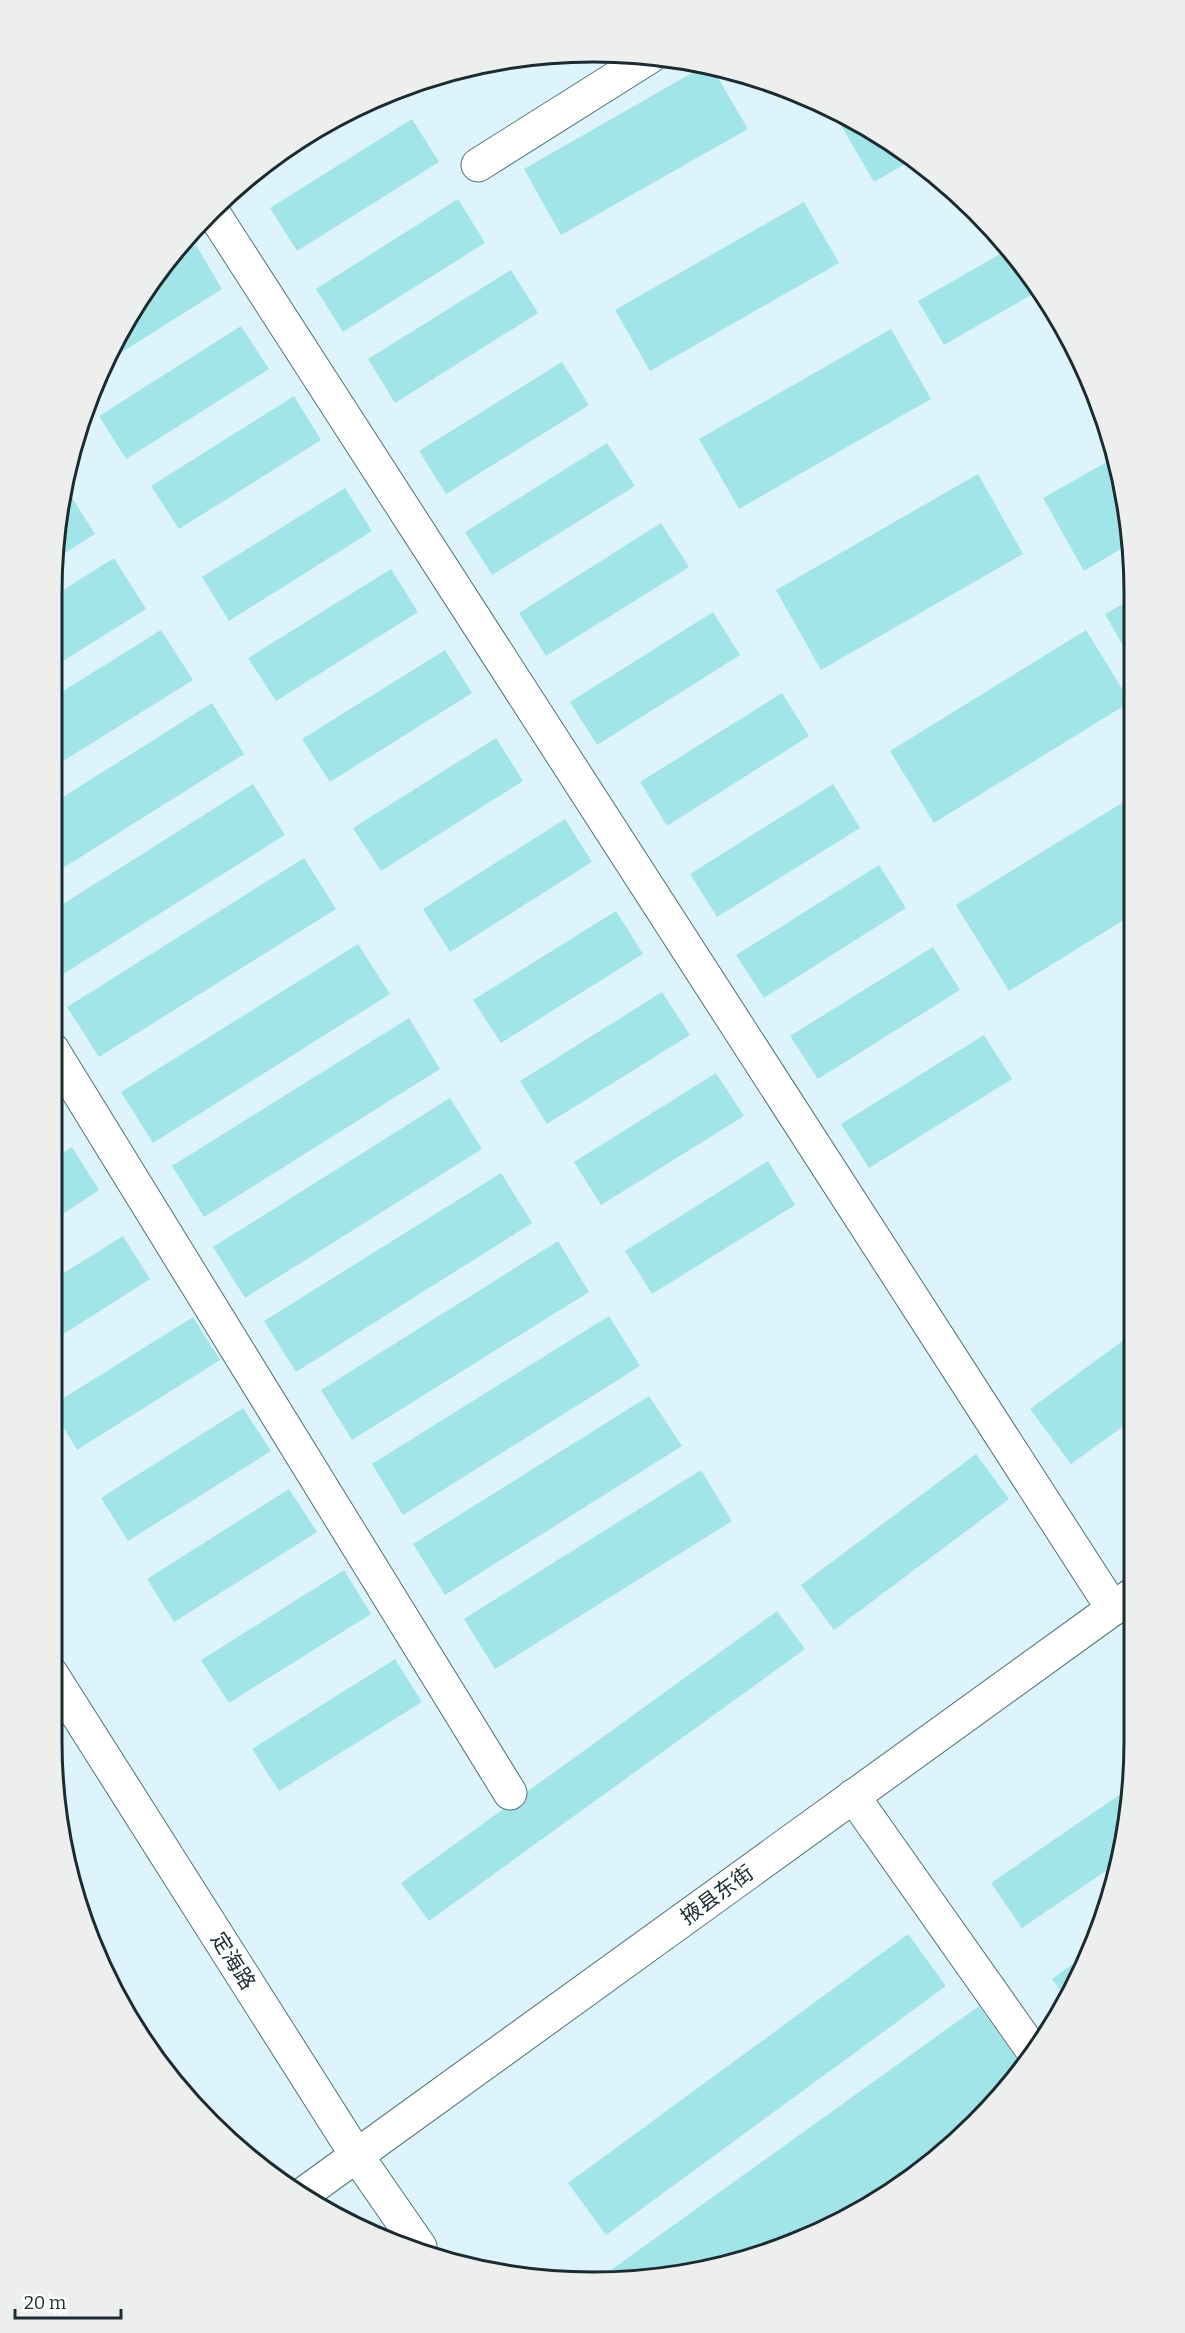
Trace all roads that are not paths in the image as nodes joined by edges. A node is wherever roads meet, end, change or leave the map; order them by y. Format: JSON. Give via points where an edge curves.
{"nodes":[{"id":1,"x":638,"y":64,"type":"edge"},
{"id":2,"x":478,"y":165,"type":"dead end"},
{"id":3,"x":216,"y":218,"type":"edge"},
{"id":4,"x":61,"y":1064,"type":"edge"},
{"id":5,"x":1122,"y":1602,"type":"edge"},
{"id":6,"x":61,"y":1689,"type":"edge"},
{"id":7,"x":510,"y":1793,"type":"dead end"},
{"id":8,"x":853,"y":1797,"type":"junction"},
{"id":9,"x":1028,"y":2044,"type":"edge"},
{"id":10,"x":357,"y":2156,"type":"junction"},
{"id":11,"x":310,"y":2190,"type":"edge"},
{"id":12,"x":416,"y":2241,"type":"edge"}],
"edges":[{"from":1,"to":2,"type":"street"},
{"from":3,"to":5,"type":"street"},
{"from":4,"to":7,"type":"street"},
{"from":5,"to":8,"type":"street","name":"掖县东街"},
{"from":6,"to":10,"type":"street","name":"定海路"},
{"from":8,"to":9,"type":"street"},
{"from":8,"to":10,"type":"street","name":"掖县东街"},
{"from":10,"to":11,"type":"street","name":"掖县东街"},
{"from":10,"to":12,"type":"street","name":"定海路"}]}
